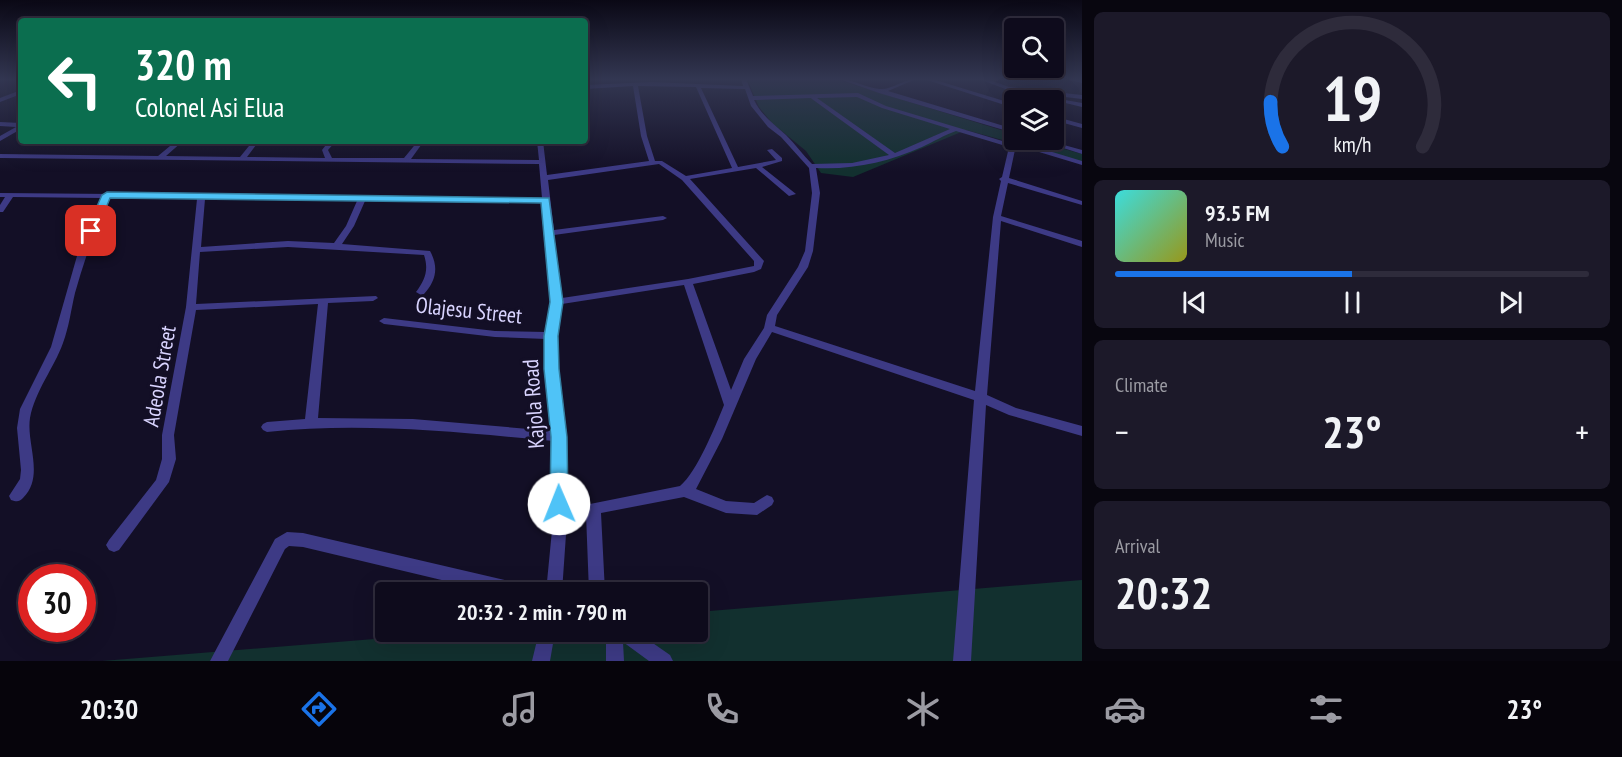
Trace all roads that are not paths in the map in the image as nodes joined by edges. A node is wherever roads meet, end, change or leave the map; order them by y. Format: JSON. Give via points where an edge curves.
{"nodes":[{"id":1,"x":639,"y":110,"type":"edge"},
{"id":2,"x":709,"y":110,"type":"edge"},
{"id":3,"x":757,"y":110,"type":"edge"},
{"id":4,"x":831,"y":110,"type":"edge"},
{"id":5,"x":894,"y":110,"type":"edge"},
{"id":6,"x":934,"y":110,"type":"edge"},
{"id":7,"x":1064,"y":121,"type":"edge"},
{"id":8,"x":18,"y":122,"type":"edge"},
{"id":9,"x":0,"y":124,"type":"edge"},
{"id":10,"x":11,"y":125,"type":"junction"},
{"id":11,"x":18,"y":126,"type":"edge"},
{"id":12,"x":1082,"y":126,"type":"edge"},
{"id":13,"x":18,"y":128,"type":"edge"},
{"id":14,"x":956,"y":129,"type":"junction"},
{"id":15,"x":1004,"y":136,"type":"edge"},
{"id":16,"x":1004,"y":137,"type":"edge"},
{"id":17,"x":0,"y":139,"type":"edge"},
{"id":18,"x":176,"y":144,"type":"edge"},
{"id":19,"x":254,"y":144,"type":"edge"},
{"id":20,"x":330,"y":144,"type":"edge"},
{"id":21,"x":419,"y":144,"type":"edge"},
{"id":22,"x":540,"y":144,"type":"edge"},
{"id":23,"x":1064,"y":147,"type":"edge"},
{"id":24,"x":770,"y":150,"type":"dead end"},
{"id":25,"x":1011,"y":150,"type":"edge"},
{"id":26,"x":1045,"y":150,"type":"edge"},
{"id":27,"x":1082,"y":152,"type":"edge"},
{"id":28,"x":0,"y":156,"type":"edge"},
{"id":29,"x":895,"y":156,"type":"junction"},
{"id":30,"x":160,"y":157,"type":"junction"},
{"id":31,"x":242,"y":159,"type":"junction"},
{"id":32,"x":329,"y":159,"type":"junction"},
{"id":33,"x":406,"y":160,"type":"junction"},
{"id":34,"x":652,"y":161,"type":"junction"},
{"id":35,"x":540,"y":162,"type":"junction"},
{"id":36,"x":1082,"y":163,"type":"edge"},
{"id":37,"x":757,"y":166,"type":"junction"},
{"id":38,"x":811,"y":166,"type":"junction"},
{"id":39,"x":735,"y":168,"type":"junction"},
{"id":40,"x":543,"y":178,"type":"junction"},
{"id":41,"x":685,"y":178,"type":"junction"},
{"id":42,"x":1004,"y":179,"type":"junction"},
{"id":43,"x":0,"y":195,"type":"edge"},
{"id":44,"x":11,"y":195,"type":"junction"},
{"id":45,"x":107,"y":195,"type":"junction"},
{"id":46,"x":792,"y":195,"type":"dead end"},
{"id":47,"x":201,"y":196,"type":"junction"},
{"id":48,"x":362,"y":198,"type":"junction"},
{"id":49,"x":545,"y":200,"type":"junction"},
{"id":50,"x":1082,"y":202,"type":"edge"},
{"id":51,"x":0,"y":210,"type":"edge"},
{"id":52,"x":997,"y":217,"type":"junction"},
{"id":53,"x":663,"y":218,"type":"dead end"},
{"id":54,"x":548,"y":233,"type":"junction"},
{"id":55,"x":1082,"y":244,"type":"edge"},
{"id":56,"x":336,"y":246,"type":"junction"},
{"id":57,"x":196,"y":250,"type":"junction"},
{"id":58,"x":688,"y":282,"type":"junction"},
{"id":59,"x":421,"y":292,"type":"dead end"},
{"id":60,"x":373,"y":298,"type":"dead end"},
{"id":61,"x":323,"y":301,"type":"junction"},
{"id":62,"x":557,"y":302,"type":"junction"},
{"id":63,"x":191,"y":307,"type":"junction"},
{"id":64,"x":384,"y":321,"type":"dead end"},
{"id":65,"x":769,"y":328,"type":"junction"},
{"id":66,"x":551,"y":336,"type":"junction"},
{"id":67,"x":979,"y":397,"type":"junction"},
{"id":68,"x":730,"y":405,"type":"junction"},
{"id":69,"x":311,"y":422,"type":"junction"},
{"id":70,"x":267,"y":427,"type":"dead end"},
{"id":71,"x":1082,"y":431,"type":"edge"},
{"id":72,"x":559,"y":437,"type":"junction"},
{"id":73,"x":684,"y":491,"type":"junction"},
{"id":74,"x":16,"y":496,"type":"dead end"},
{"id":75,"x":767,"y":501,"type":"dead end"},
{"id":76,"x":114,"y":545,"type":"dead end"},
{"id":77,"x":480,"y":582,"type":"edge"},
{"id":78,"x":555,"y":582,"type":"edge"},
{"id":79,"x":596,"y":582,"type":"edge"},
{"id":80,"x":545,"y":642,"type":"edge"},
{"id":81,"x":614,"y":642,"type":"edge"},
{"id":82,"x":637,"y":642,"type":"edge"},
{"id":83,"x":219,"y":661,"type":"edge"},
{"id":84,"x":541,"y":661,"type":"edge"},
{"id":85,"x":615,"y":661,"type":"edge"},
{"id":86,"x":664,"y":661,"type":"edge"},
{"id":87,"x":962,"y":661,"type":"edge"}],
"edges":[{"from":1,"to":34,"type":"street"},
{"from":2,"to":39,"type":"street"},
{"from":3,"to":38,"type":"street"},
{"from":4,"to":29,"type":"street"},
{"from":5,"to":14,"type":"street"},
{"from":6,"to":15,"type":"street"},
{"from":7,"to":12,"type":"street"},
{"from":8,"to":10,"type":"street"},
{"from":9,"to":10,"type":"street"},
{"from":10,"to":11,"type":"street"},
{"from":13,"to":17,"type":"street"},
{"from":14,"to":16,"type":"street"},
{"from":14,"to":29,"type":"street"},
{"from":18,"to":30,"type":"street"},
{"from":19,"to":31,"type":"street"},
{"from":20,"to":32,"type":"street","via":[[325,150]]},
{"from":21,"to":33,"type":"street"},
{"from":22,"to":35,"type":"street","name":"Kajola Road"},
{"from":23,"to":27,"type":"street"},
{"from":24,"to":37,"type":"street","via":[[779,161]]},
{"from":25,"to":42,"type":"street"},
{"from":26,"to":36,"type":"street"},
{"from":28,"to":30,"type":"street"},
{"from":29,"to":38,"type":"street","via":[[847,166]]},
{"from":30,"to":31,"type":"street"},
{"from":31,"to":32,"type":"street"},
{"from":32,"to":33,"type":"street"},
{"from":33,"to":35,"type":"street"},
{"from":34,"to":40,"type":"street"},
{"from":34,"to":41,"type":"street"},
{"from":35,"to":40,"type":"street","name":"Kajola Road"},
{"from":37,"to":39,"type":"street"},
{"from":37,"to":46,"type":"street"},
{"from":38,"to":65,"type":"street","via":[[816,193],[809,251],[772,315]]},
{"from":39,"to":41,"type":"street"},
{"from":40,"to":49,"type":"street","name":"Kajola Road"},
{"from":41,"to":58,"type":"street","via":[[759,261],[758,267],[751,270]]},
{"from":42,"to":50,"type":"street"},
{"from":42,"to":52,"type":"street"},
{"from":43,"to":44,"type":"street"},
{"from":44,"to":45,"type":"street"},
{"from":44,"to":51,"type":"street"},
{"from":45,"to":47,"type":"street"},
{"from":45,"to":74,"type":"street","via":[[77,271],[56,348],[27,405],[23,422],[26,485]]},
{"from":47,"to":48,"type":"street"},
{"from":47,"to":57,"type":"street","name":"Adeola Street"},
{"from":48,"to":49,"type":"street"},
{"from":48,"to":56,"type":"street"},
{"from":49,"to":54,"type":"street","name":"Kajola Road"},
{"from":52,"to":55,"type":"street"},
{"from":52,"to":67,"type":"street"},
{"from":53,"to":54,"type":"street"},
{"from":54,"to":62,"type":"street","name":"Kajola Road"},
{"from":56,"to":57,"type":"street"},
{"from":56,"to":59,"type":"street","via":[[427,253],[431,276]]},
{"from":57,"to":63,"type":"street","name":"Adeola Street"},
{"from":58,"to":62,"type":"street"},
{"from":58,"to":68,"type":"street"},
{"from":60,"to":61,"type":"street"},
{"from":61,"to":63,"type":"street"},
{"from":61,"to":69,"type":"street"},
{"from":62,"to":66,"type":"street","name":"Kajola Road"},
{"from":63,"to":76,"type":"street","name":"Adeola Street","via":[[173,400],[169,459],[162,482]]},
{"from":64,"to":66,"type":"street","name":"Olajesu Street","via":[[495,334]]},
{"from":65,"to":67,"type":"street"},
{"from":65,"to":68,"type":"street"},
{"from":66,"to":72,"type":"street","name":"Kajola Road"},
{"from":67,"to":71,"type":"street","via":[[1012,412]]},
{"from":67,"to":87,"type":"street"},
{"from":68,"to":73,"type":"street","via":[[716,439]]},
{"from":69,"to":70,"type":"street"},
{"from":69,"to":72,"type":"street","via":[[388,422]]},
{"from":72,"to":78,"type":"street","name":"Kajola Road","via":[[560,520]]},
{"from":73,"to":75,"type":"street","via":[[726,507],[757,509]]},
{"from":73,"to":79,"type":"street","via":[[595,507]]},
{"from":77,"to":83,"type":"street","via":[[287,539],[280,544]]},
{"from":80,"to":84,"type":"street"},
{"from":81,"to":85,"type":"street"},
{"from":82,"to":86,"type":"street"}]}
